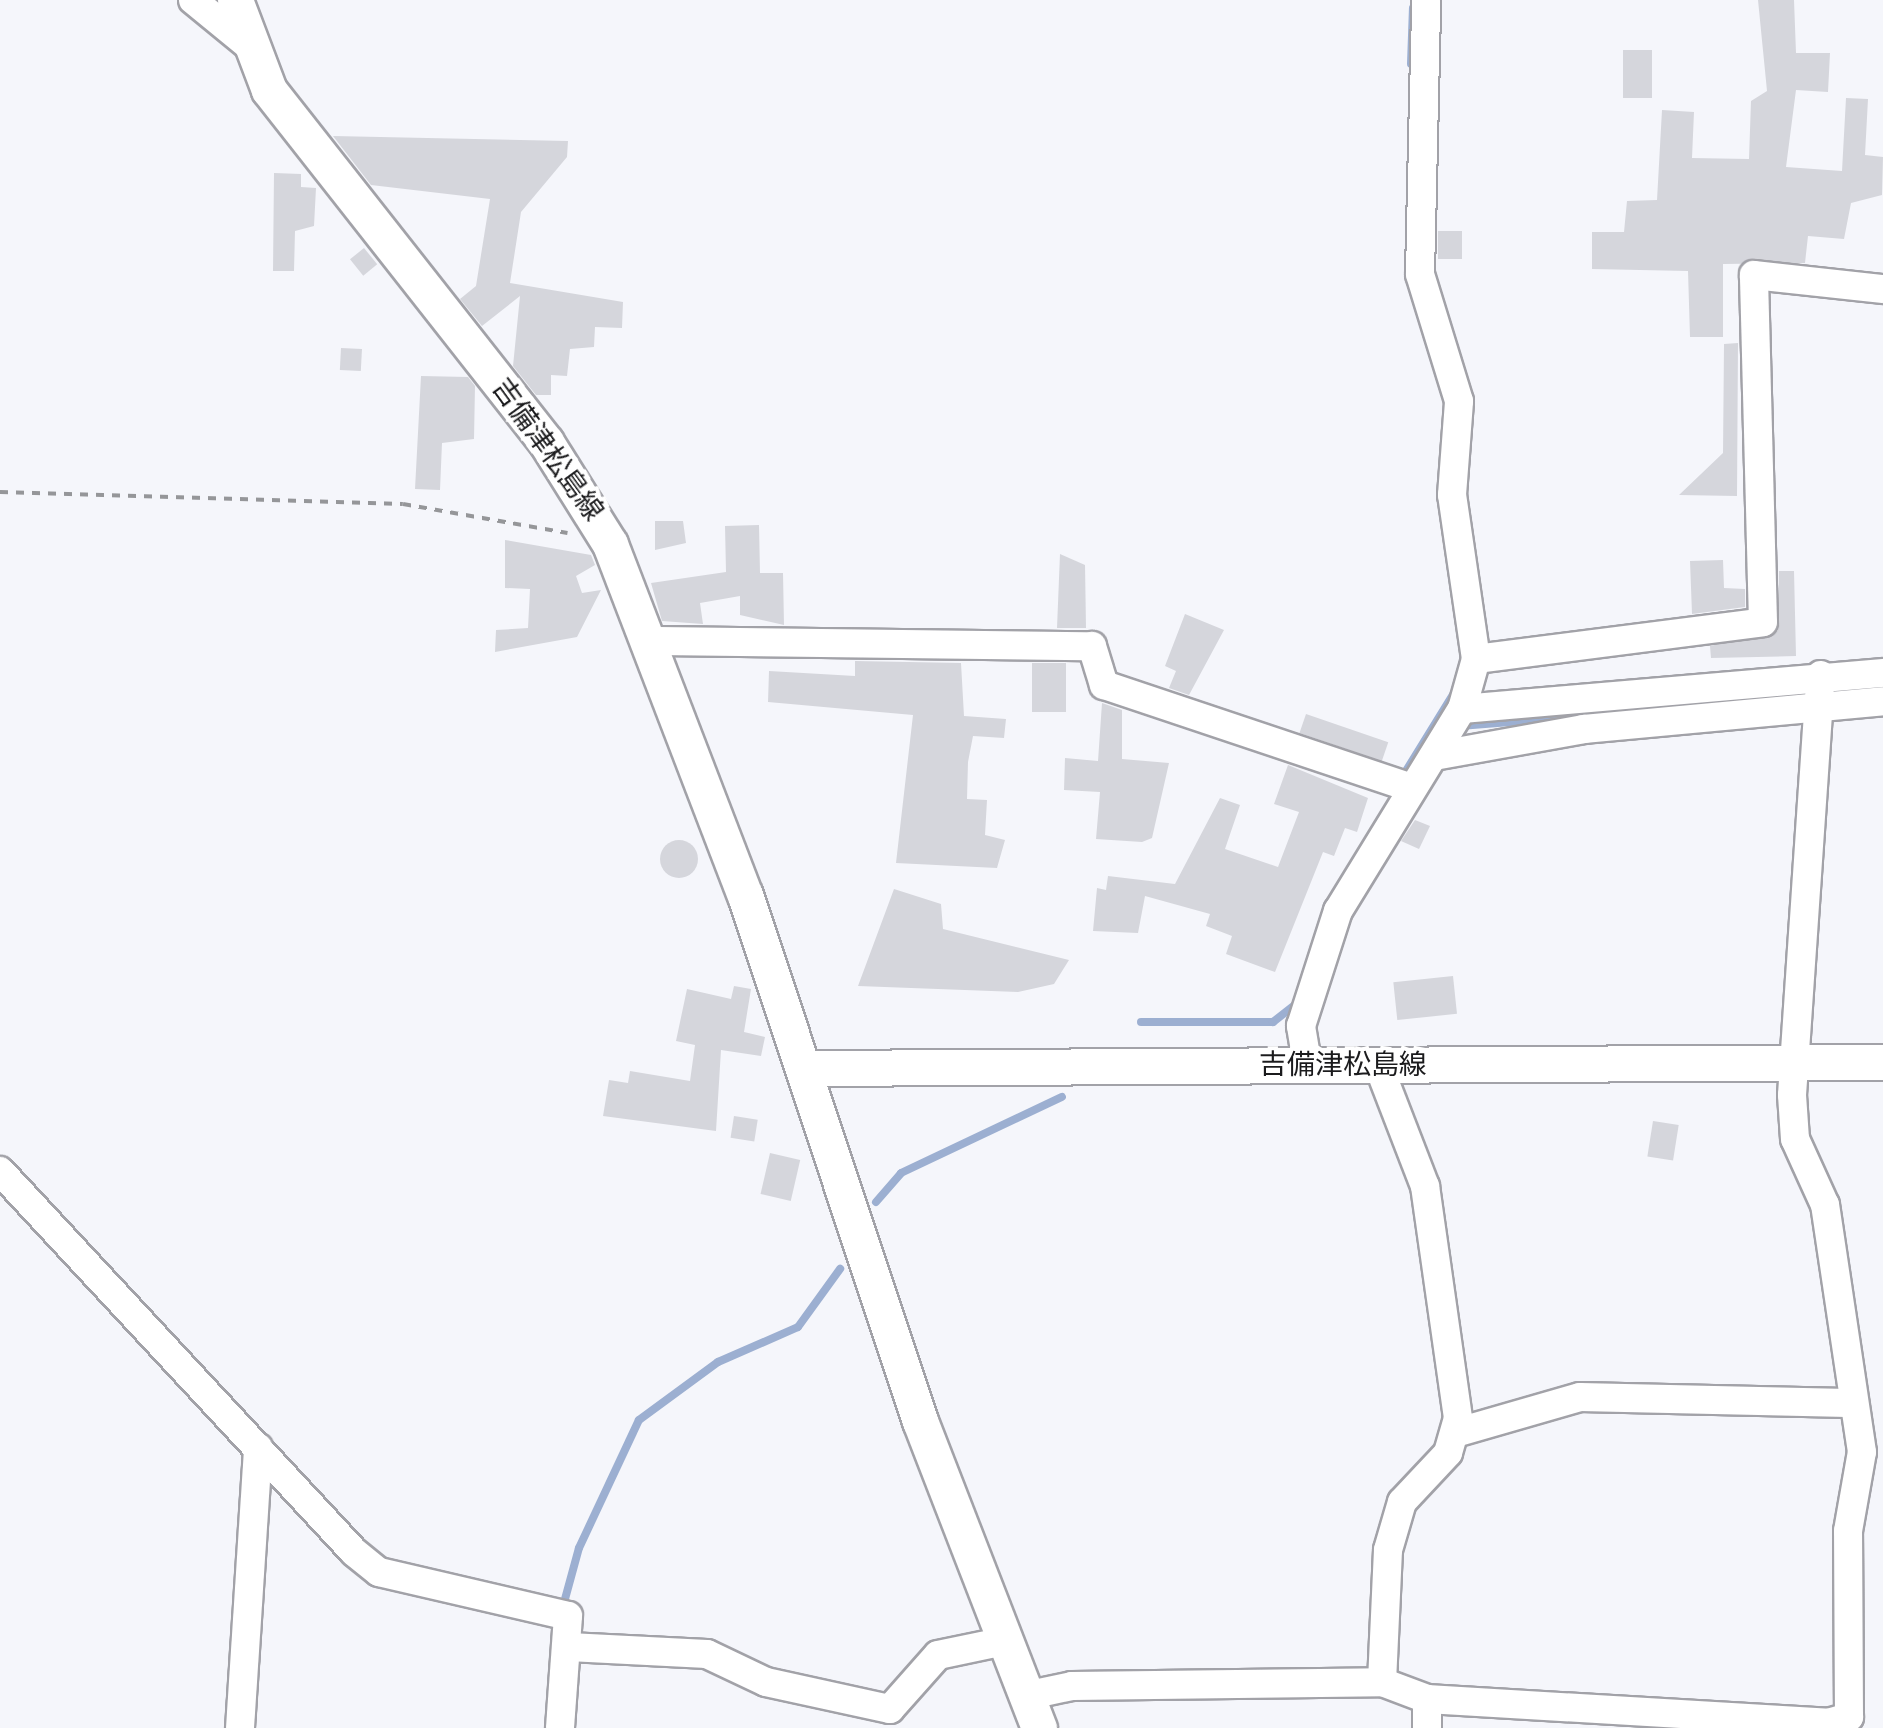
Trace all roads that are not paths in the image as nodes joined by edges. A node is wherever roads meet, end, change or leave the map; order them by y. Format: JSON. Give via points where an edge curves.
{"nodes":[{"id":1,"x":193,"y":0,"type":"edge"},
{"id":2,"x":235,"y":0,"type":"edge"},
{"id":3,"x":1426,"y":0,"type":"edge"},
{"id":4,"x":248,"y":46,"type":"junction"},
{"id":5,"x":1883,"y":290,"type":"edge"},
{"id":6,"x":652,"y":642,"type":"junction"},
{"id":7,"x":1476,"y":659,"type":"junction"},
{"id":8,"x":1883,"y":674,"type":"edge"},
{"id":9,"x":1820,"y":689,"type":"junction"},
{"id":10,"x":1883,"y":701,"type":"edge"},
{"id":11,"x":1451,"y":728,"type":"junction"},
{"id":12,"x":1403,"y":785,"type":"junction"},
{"id":13,"x":1883,"y":1062,"type":"edge"},
{"id":14,"x":1792,"y":1063,"type":"junction"},
{"id":15,"x":1379,"y":1067,"type":"junction"},
{"id":16,"x":803,"y":1068,"type":"junction"},
{"id":17,"x":1308,"y":1068,"type":"junction"},
{"id":18,"x":0,"y":1170,"type":"edge"},
{"id":19,"x":1848,"y":1403,"type":"junction"},
{"id":20,"x":1455,"y":1433,"type":"junction"},
{"id":21,"x":258,"y":1448,"type":"junction"},
{"id":22,"x":1000,"y":1642,"type":"junction"},
{"id":23,"x":569,"y":1646,"type":"junction"},
{"id":24,"x":1382,"y":1682,"type":"junction"},
{"id":25,"x":1427,"y":1699,"type":"junction"},
{"id":26,"x":1032,"y":1712,"type":"edge"},
{"id":27,"x":240,"y":1728,"type":"edge"},
{"id":28,"x":560,"y":1728,"type":"edge"},
{"id":29,"x":1427,"y":1728,"type":"edge"}],
"edges":[{"from":1,"to":4,"type":"street"},
{"from":2,"to":4,"type":"main road","name":"吉備津松島線"},
{"from":3,"to":7,"type":"street","via":[[1420,274],[1459,401],[1452,495]]},
{"from":4,"to":6,"type":"main road","name":"吉備津松島線","via":[[310,147],[546,442],[610,544]]},
{"from":5,"to":7,"type":"street","via":[[1754,275],[1763,622]]},
{"from":6,"to":12,"type":"street","via":[[1092,646],[1104,685]]},
{"from":6,"to":16,"type":"main road","name":"吉備津松島線"},
{"from":7,"to":11,"type":"street"},
{"from":8,"to":9,"type":"street"},
{"from":9,"to":10,"type":"street"},
{"from":9,"to":11,"type":"street"},
{"from":9,"to":11,"type":"street"},
{"from":9,"to":14,"type":"street"},
{"from":11,"to":12,"type":"street"},
{"from":12,"to":17,"type":"street","via":[[1400,822],[1338,911],[1301,1026]]},
{"from":13,"to":14,"type":"main road","name":"吉備津松島線"},
{"from":14,"to":15,"type":"main road","name":"吉備津松島線"},
{"from":14,"to":19,"type":"street","via":[[1795,1138],[1825,1205]]},
{"from":15,"to":17,"type":"main road","name":"吉備津松島線"},
{"from":15,"to":20,"type":"street","via":[[1425,1186]]},
{"from":16,"to":17,"type":"main road","name":"吉備津松島線"},
{"from":16,"to":22,"type":"main road","name":"吉備津松島線"},
{"from":18,"to":21,"type":"street"},
{"from":19,"to":20,"type":"street","via":[[1580,1396]]},
{"from":19,"to":25,"type":"street","via":[[1862,1452],[1849,1516],[1848,1717],[1841,1723]]},
{"from":20,"to":24,"type":"street","via":[[1428,1482],[1402,1502],[1392,1534]]},
{"from":21,"to":23,"type":"street","via":[[380,1572],[561,1613]]},
{"from":21,"to":27,"type":"street"},
{"from":22,"to":23,"type":"street","via":[[938,1656],[890,1709],[766,1682],[708,1654]]},
{"from":22,"to":26,"type":"main road","name":"吉備津松島線"},
{"from":23,"to":28,"type":"street"},
{"from":24,"to":25,"type":"street"},
{"from":24,"to":26,"type":"street","via":[[1072,1686]]},
{"from":25,"to":29,"type":"street"}]}
